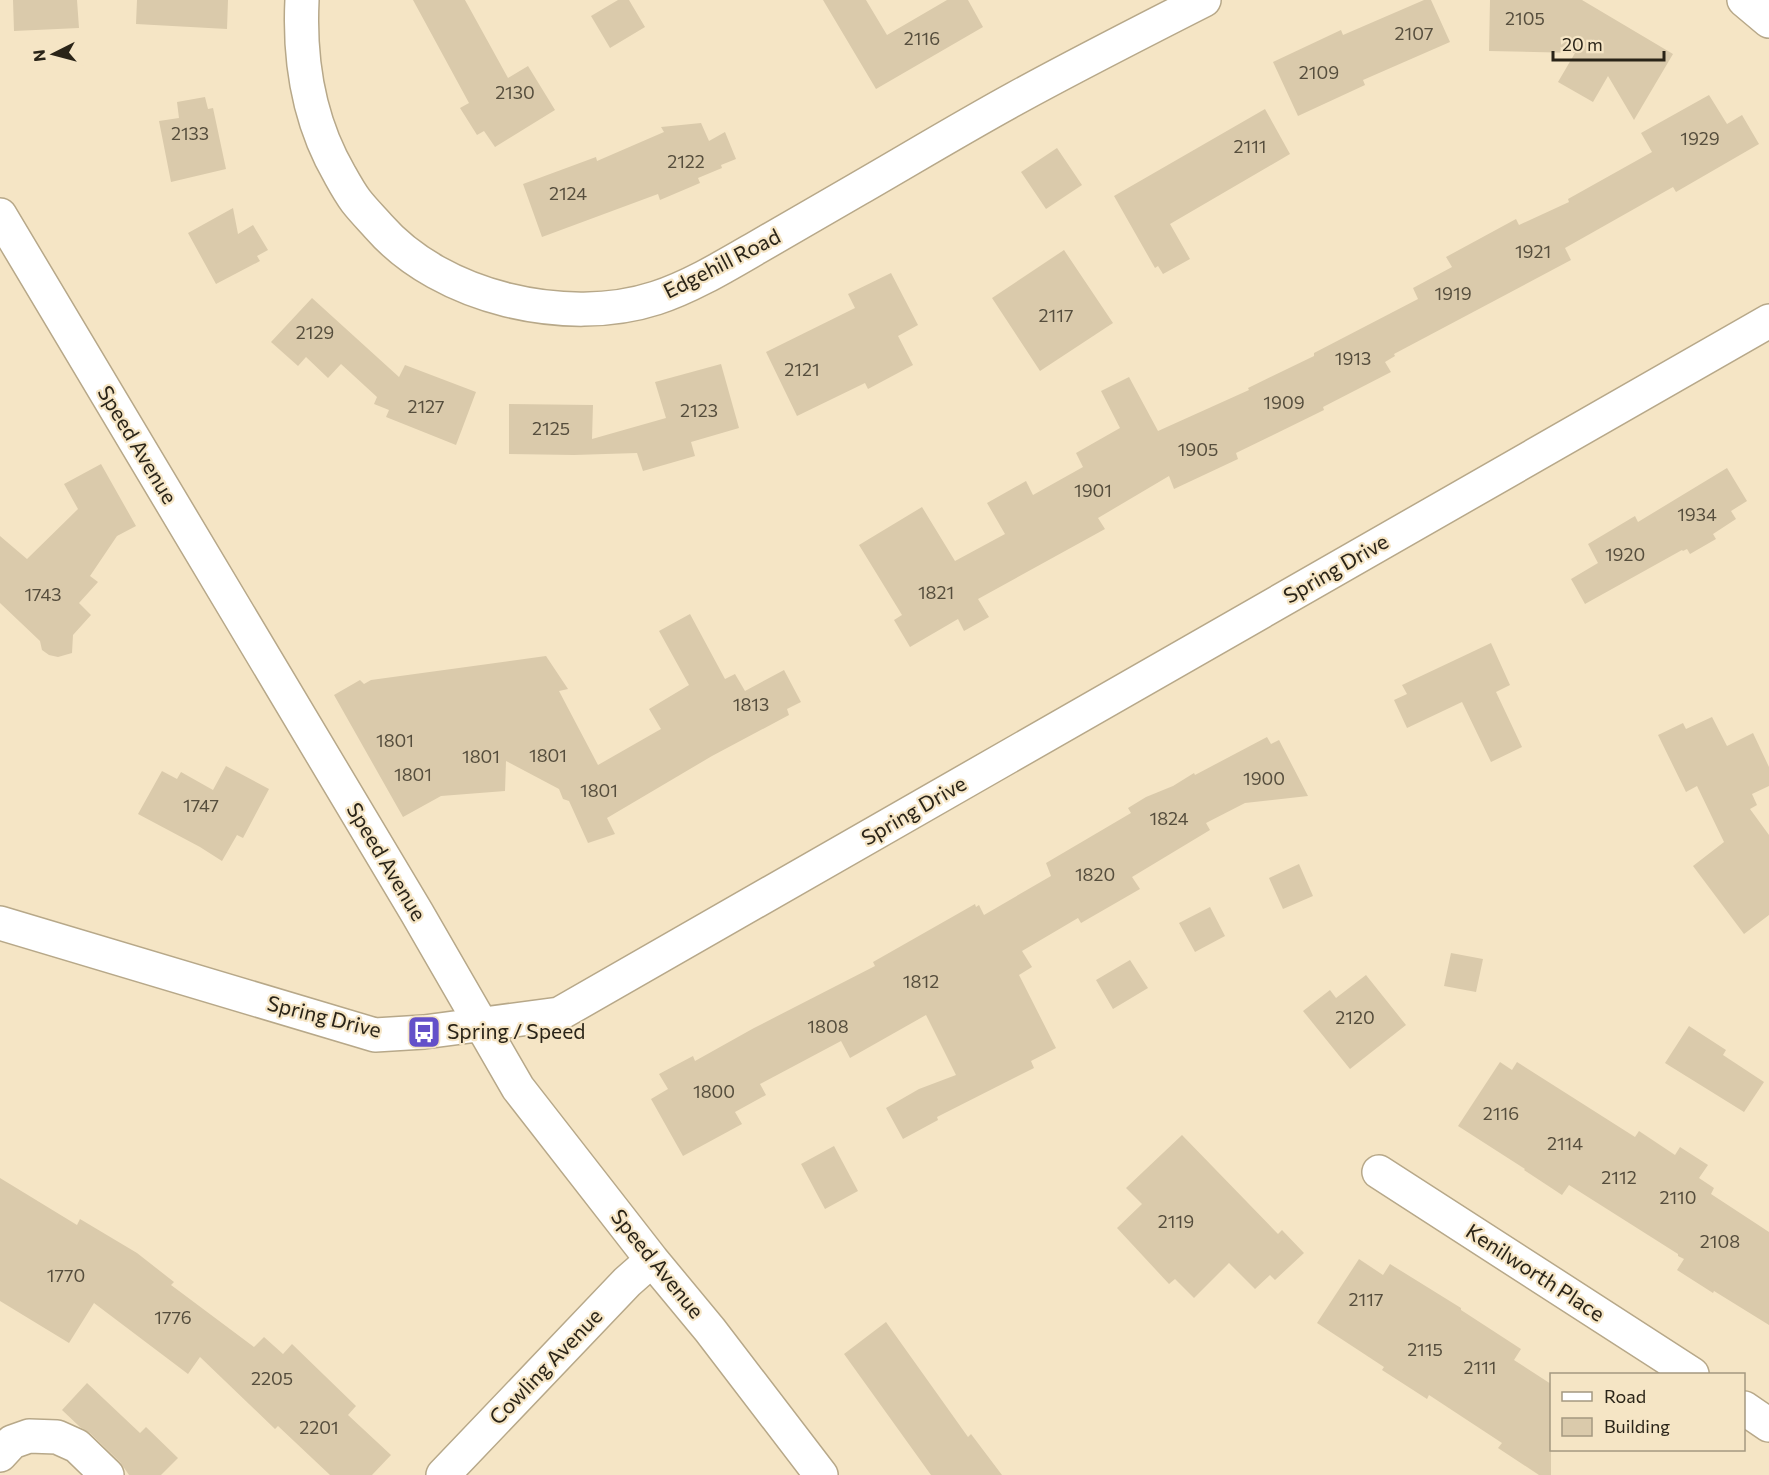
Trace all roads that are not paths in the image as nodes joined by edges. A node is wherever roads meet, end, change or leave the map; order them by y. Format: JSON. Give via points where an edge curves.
{"nodes":[{"id":1,"x":302,"y":0,"type":"edge"},
{"id":2,"x":1744,"y":0,"type":"edge"},
{"id":3,"x":1200,"y":1,"type":"edge"},
{"id":4,"x":1769,"y":21,"type":"edge"},
{"id":5,"x":0,"y":215,"type":"edge"},
{"id":6,"x":1769,"y":321,"type":"edge"},
{"id":7,"x":0,"y":923,"type":"edge"},
{"id":8,"x":482,"y":1025,"type":"junction"},
{"id":9,"x":1379,"y":1172,"type":"dead end"},
{"id":10,"x":652,"y":1260,"type":"junction"},
{"id":11,"x":1690,"y":1373,"type":"edge"},
{"id":12,"x":1745,"y":1409,"type":"edge"},
{"id":13,"x":1769,"y":1425,"type":"edge"},
{"id":14,"x":0,"y":1455,"type":"edge"},
{"id":15,"x":107,"y":1475,"type":"edge"},
{"id":16,"x":443,"y":1475,"type":"edge"},
{"id":17,"x":821,"y":1475,"type":"edge"}],
"edges":[{"from":1,"to":3,"type":"street","name":"Edgehill Road","via":[[306,86],[317,126],[354,199],[390,240],[435,272],[468,288],[505,300],[581,309],[656,298],[714,272],[1016,98]]},
{"from":2,"to":4,"type":"street"},
{"from":5,"to":8,"type":"street","name":"Speed Avenue"},
{"from":6,"to":8,"type":"street","name":"Spring Drive","via":[[559,1014]]},
{"from":7,"to":8,"type":"street","name":"Spring Drive","via":[[375,1035]]},
{"from":8,"to":10,"type":"street","name":"Speed Avenue","via":[[518,1088]]},
{"from":9,"to":11,"type":"street","name":"Kenilworth Place"},
{"from":10,"to":16,"type":"street","name":"Cowling Avenue"},
{"from":10,"to":17,"type":"street","name":"Speed Avenue"},
{"from":12,"to":13,"type":"street"},
{"from":14,"to":15,"type":"street","via":[[12,1442],[29,1436],[57,1437],[77,1446]]}]}
